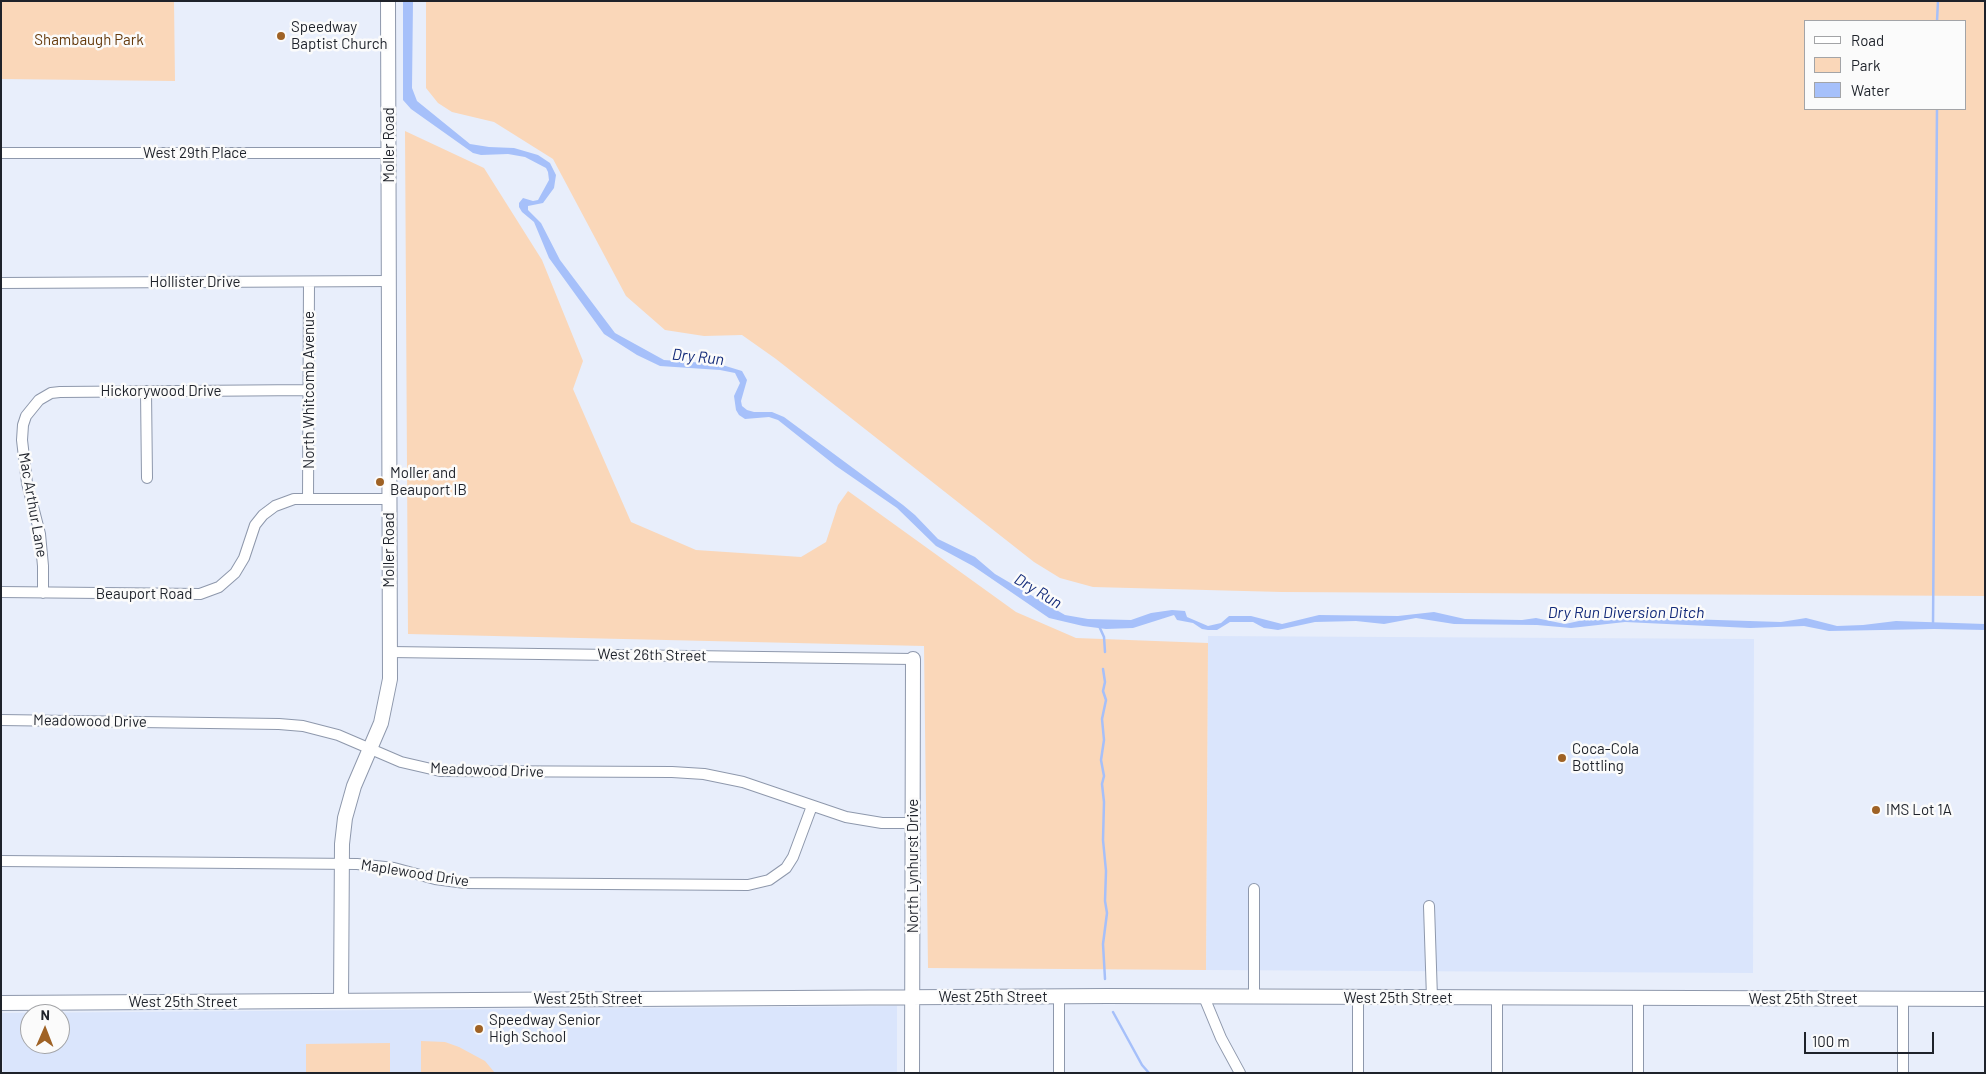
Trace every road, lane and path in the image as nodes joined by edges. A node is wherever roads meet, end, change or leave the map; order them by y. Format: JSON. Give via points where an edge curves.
{"nodes":[{"id":1,"x":388,"y":1,"type":"edge"},
{"id":2,"x":1,"y":153,"type":"edge"},
{"id":3,"x":389,"y":153,"type":"junction"},
{"id":4,"x":389,"y":281,"type":"junction"},
{"id":5,"x":309,"y":282,"type":"junction"},
{"id":6,"x":1,"y":283,"type":"edge"},
{"id":7,"x":309,"y":390,"type":"junction"},
{"id":8,"x":146,"y":391,"type":"junction"},
{"id":9,"x":25,"y":418,"type":"joint"},
{"id":10,"x":147,"y":478,"type":"dead end"},
{"id":11,"x":308,"y":499,"type":"junction"},
{"id":12,"x":389,"y":499,"type":"junction"},
{"id":13,"x":1,"y":592,"type":"edge"},
{"id":14,"x":43,"y":593,"type":"junction"},
{"id":15,"x":390,"y":652,"type":"junction"},
{"id":16,"x":913,"y":659,"type":"joint"},
{"id":17,"x":1,"y":720,"type":"edge"},
{"id":18,"x":370,"y":749,"type":"junction"},
{"id":19,"x":812,"y":806,"type":"junction"},
{"id":20,"x":913,"y":823,"type":"junction"},
{"id":21,"x":1,"y":860,"type":"edge"},
{"id":22,"x":342,"y":864,"type":"junction"},
{"id":23,"x":1254,"y":889,"type":"dead end"},
{"id":24,"x":1429,"y":906,"type":"dead end"},
{"id":25,"x":1059,"y":996,"type":"junction"},
{"id":26,"x":912,"y":997,"type":"junction"},
{"id":27,"x":1204,"y":997,"type":"junction"},
{"id":28,"x":1254,"y":997,"type":"junction"},
{"id":29,"x":1358,"y":998,"type":"junction"},
{"id":30,"x":1432,"y":998,"type":"junction"},
{"id":31,"x":1497,"y":998,"type":"junction"},
{"id":32,"x":1638,"y":998,"type":"junction"},
{"id":33,"x":1904,"y":999,"type":"junction"},
{"id":34,"x":1985,"y":999,"type":"edge"},
{"id":35,"x":341,"y":1001,"type":"junction"},
{"id":36,"x":1,"y":1003,"type":"edge"},
{"id":37,"x":912,"y":1073,"type":"edge"},
{"id":38,"x":1059,"y":1073,"type":"edge"},
{"id":39,"x":1240,"y":1073,"type":"edge"},
{"id":40,"x":1358,"y":1073,"type":"edge"},
{"id":41,"x":1497,"y":1073,"type":"edge"},
{"id":42,"x":1638,"y":1073,"type":"edge"},
{"id":43,"x":1903,"y":1073,"type":"edge"}],
"edges":[{"from":1,"to":3,"type":"street","name":"Moller Road"},
{"from":2,"to":3,"type":"street","name":"West 29th Place"},
{"from":3,"to":4,"type":"street","name":"Moller Road"},
{"from":4,"to":5,"type":"street","name":"Hollister Drive"},
{"from":4,"to":12,"type":"street","name":"Moller Road"},
{"from":5,"to":6,"type":"street","name":"Hollister Drive"},
{"from":5,"to":7,"type":"street","name":"North Whitcomb Avenue"},
{"from":7,"to":8,"type":"street","name":"Hickorywood Drive"},
{"from":7,"to":11,"type":"street","name":"North Whitcomb Avenue"},
{"from":8,"to":9,"type":"street","name":"Hickorywood Drive","via":[[51,393],[35,404]]},
{"from":8,"to":10,"type":"street"},
{"from":9,"to":14,"type":"street","name":"Mac Arthur Lane","via":[[23,459],[40,534]]},
{"from":11,"to":12,"type":"street","name":"Beauport Road"},
{"from":11,"to":14,"type":"street","name":"Beauport Road","via":[[283,502],[263,515],[254,528],[240,566],[229,579],[212,590],[192,595]]},
{"from":12,"to":15,"type":"street","name":"Moller Road"},
{"from":13,"to":14,"type":"street","name":"Beauport Road"},
{"from":15,"to":16,"type":"street","name":"West 26th Street"},
{"from":15,"to":18,"type":"street","name":"Moller Road","via":[[386,702]]},
{"from":16,"to":20,"type":"street","name":"North Lynhurst Drive"},
{"from":17,"to":18,"type":"street","name":"Meadowood Drive","via":[[287,724],[327,731]]},
{"from":18,"to":19,"type":"street","name":"Meadowood Drive","via":[[412,765],[448,771],[704,774],[743,782]]},
{"from":18,"to":22,"type":"street","name":"Moller Road","via":[[346,812]]},
{"from":19,"to":20,"type":"street","name":"Meadowood Drive","via":[[855,819]]},
{"from":19,"to":22,"type":"street","name":"Maplewood Drive","via":[[793,858],[786,868],[765,882],[748,885],[469,883],[386,867]]},
{"from":20,"to":26,"type":"street","name":"North Lynhurst Drive"},
{"from":21,"to":22,"type":"street","name":"Maplewood Drive"},
{"from":22,"to":35,"type":"street","name":"Moller Road"},
{"from":23,"to":28,"type":"street"},
{"from":24,"to":30,"type":"street"},
{"from":25,"to":26,"type":"street","name":"West 25th Street"},
{"from":25,"to":27,"type":"street","name":"West 25th Street"},
{"from":25,"to":38,"type":"street"},
{"from":26,"to":35,"type":"street","name":"West 25th Street"},
{"from":26,"to":37,"type":"street","name":"North Lynhurst Drive"},
{"from":27,"to":28,"type":"street","name":"West 25th Street"},
{"from":27,"to":39,"type":"street"},
{"from":28,"to":29,"type":"street","name":"West 25th Street"},
{"from":29,"to":30,"type":"street","name":"West 25th Street"},
{"from":29,"to":40,"type":"street"},
{"from":30,"to":31,"type":"street","name":"West 25th Street"},
{"from":31,"to":32,"type":"street","name":"West 25th Street"},
{"from":31,"to":41,"type":"street"},
{"from":32,"to":33,"type":"street","name":"West 25th Street"},
{"from":32,"to":42,"type":"street"},
{"from":33,"to":34,"type":"street","name":"West 25th Street"},
{"from":33,"to":43,"type":"street"},
{"from":35,"to":36,"type":"street","name":"West 25th Street"}]}
